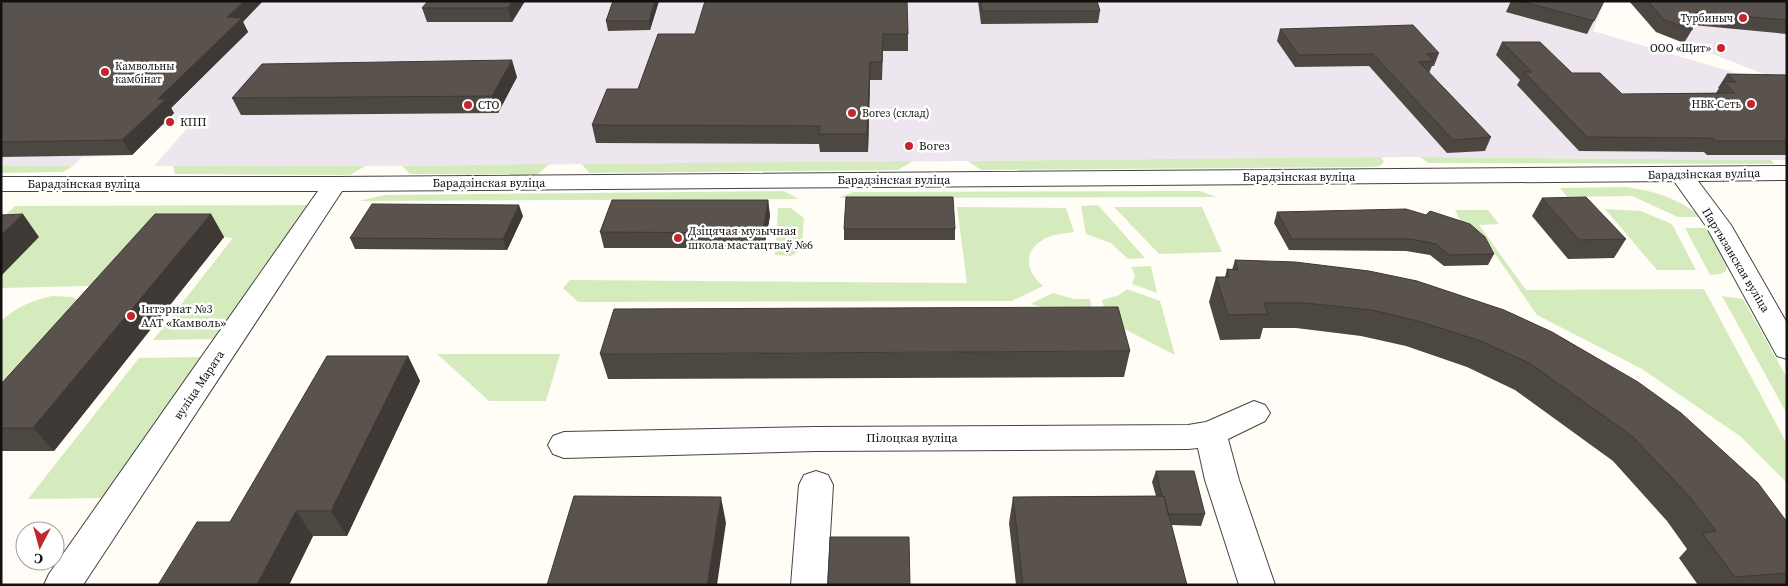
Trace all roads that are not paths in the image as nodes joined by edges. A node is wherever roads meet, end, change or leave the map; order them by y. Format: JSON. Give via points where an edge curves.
{"nodes":[{"id":1,"x":1787,"y":173,"type":"edge"},
{"id":2,"x":1681,"y":174,"type":"junction"},
{"id":3,"x":1,"y":184,"type":"edge"},
{"id":4,"x":335,"y":184,"type":"junction"},
{"id":5,"x":1787,"y":349,"type":"edge"},
{"id":6,"x":1254,"y":413,"type":"dead end"},
{"id":7,"x":1211,"y":433,"type":"junction"},
{"id":8,"x":564,"y":445,"type":"dead end"},
{"id":9,"x":816,"y":484,"type":"dead end"},
{"id":10,"x":62,"y":585,"type":"edge"},
{"id":11,"x":809,"y":585,"type":"edge"},
{"id":12,"x":1257,"y":585,"type":"edge"}],
"edges":[{"from":1,"to":2,"type":"street","name":"Барадзінская вуліца"},
{"from":2,"to":4,"type":"street","name":"Барадзінская вуліца"},
{"from":2,"to":5,"type":"street","name":"Партызанская вуліца","via":[[1718,226]]},
{"from":3,"to":4,"type":"street","name":"Барадзінская вуліца"},
{"from":4,"to":10,"type":"street","name":"вуліца Марата"},
{"from":6,"to":7,"type":"street","name":"Пілоцкая вуліца"},
{"from":7,"to":8,"type":"street","name":"Пілоцкая вуліца","via":[[1188,437],[816,438]]},
{"from":7,"to":12,"type":"street","via":[[1222,480]]},
{"from":9,"to":11,"type":"street"}]}
